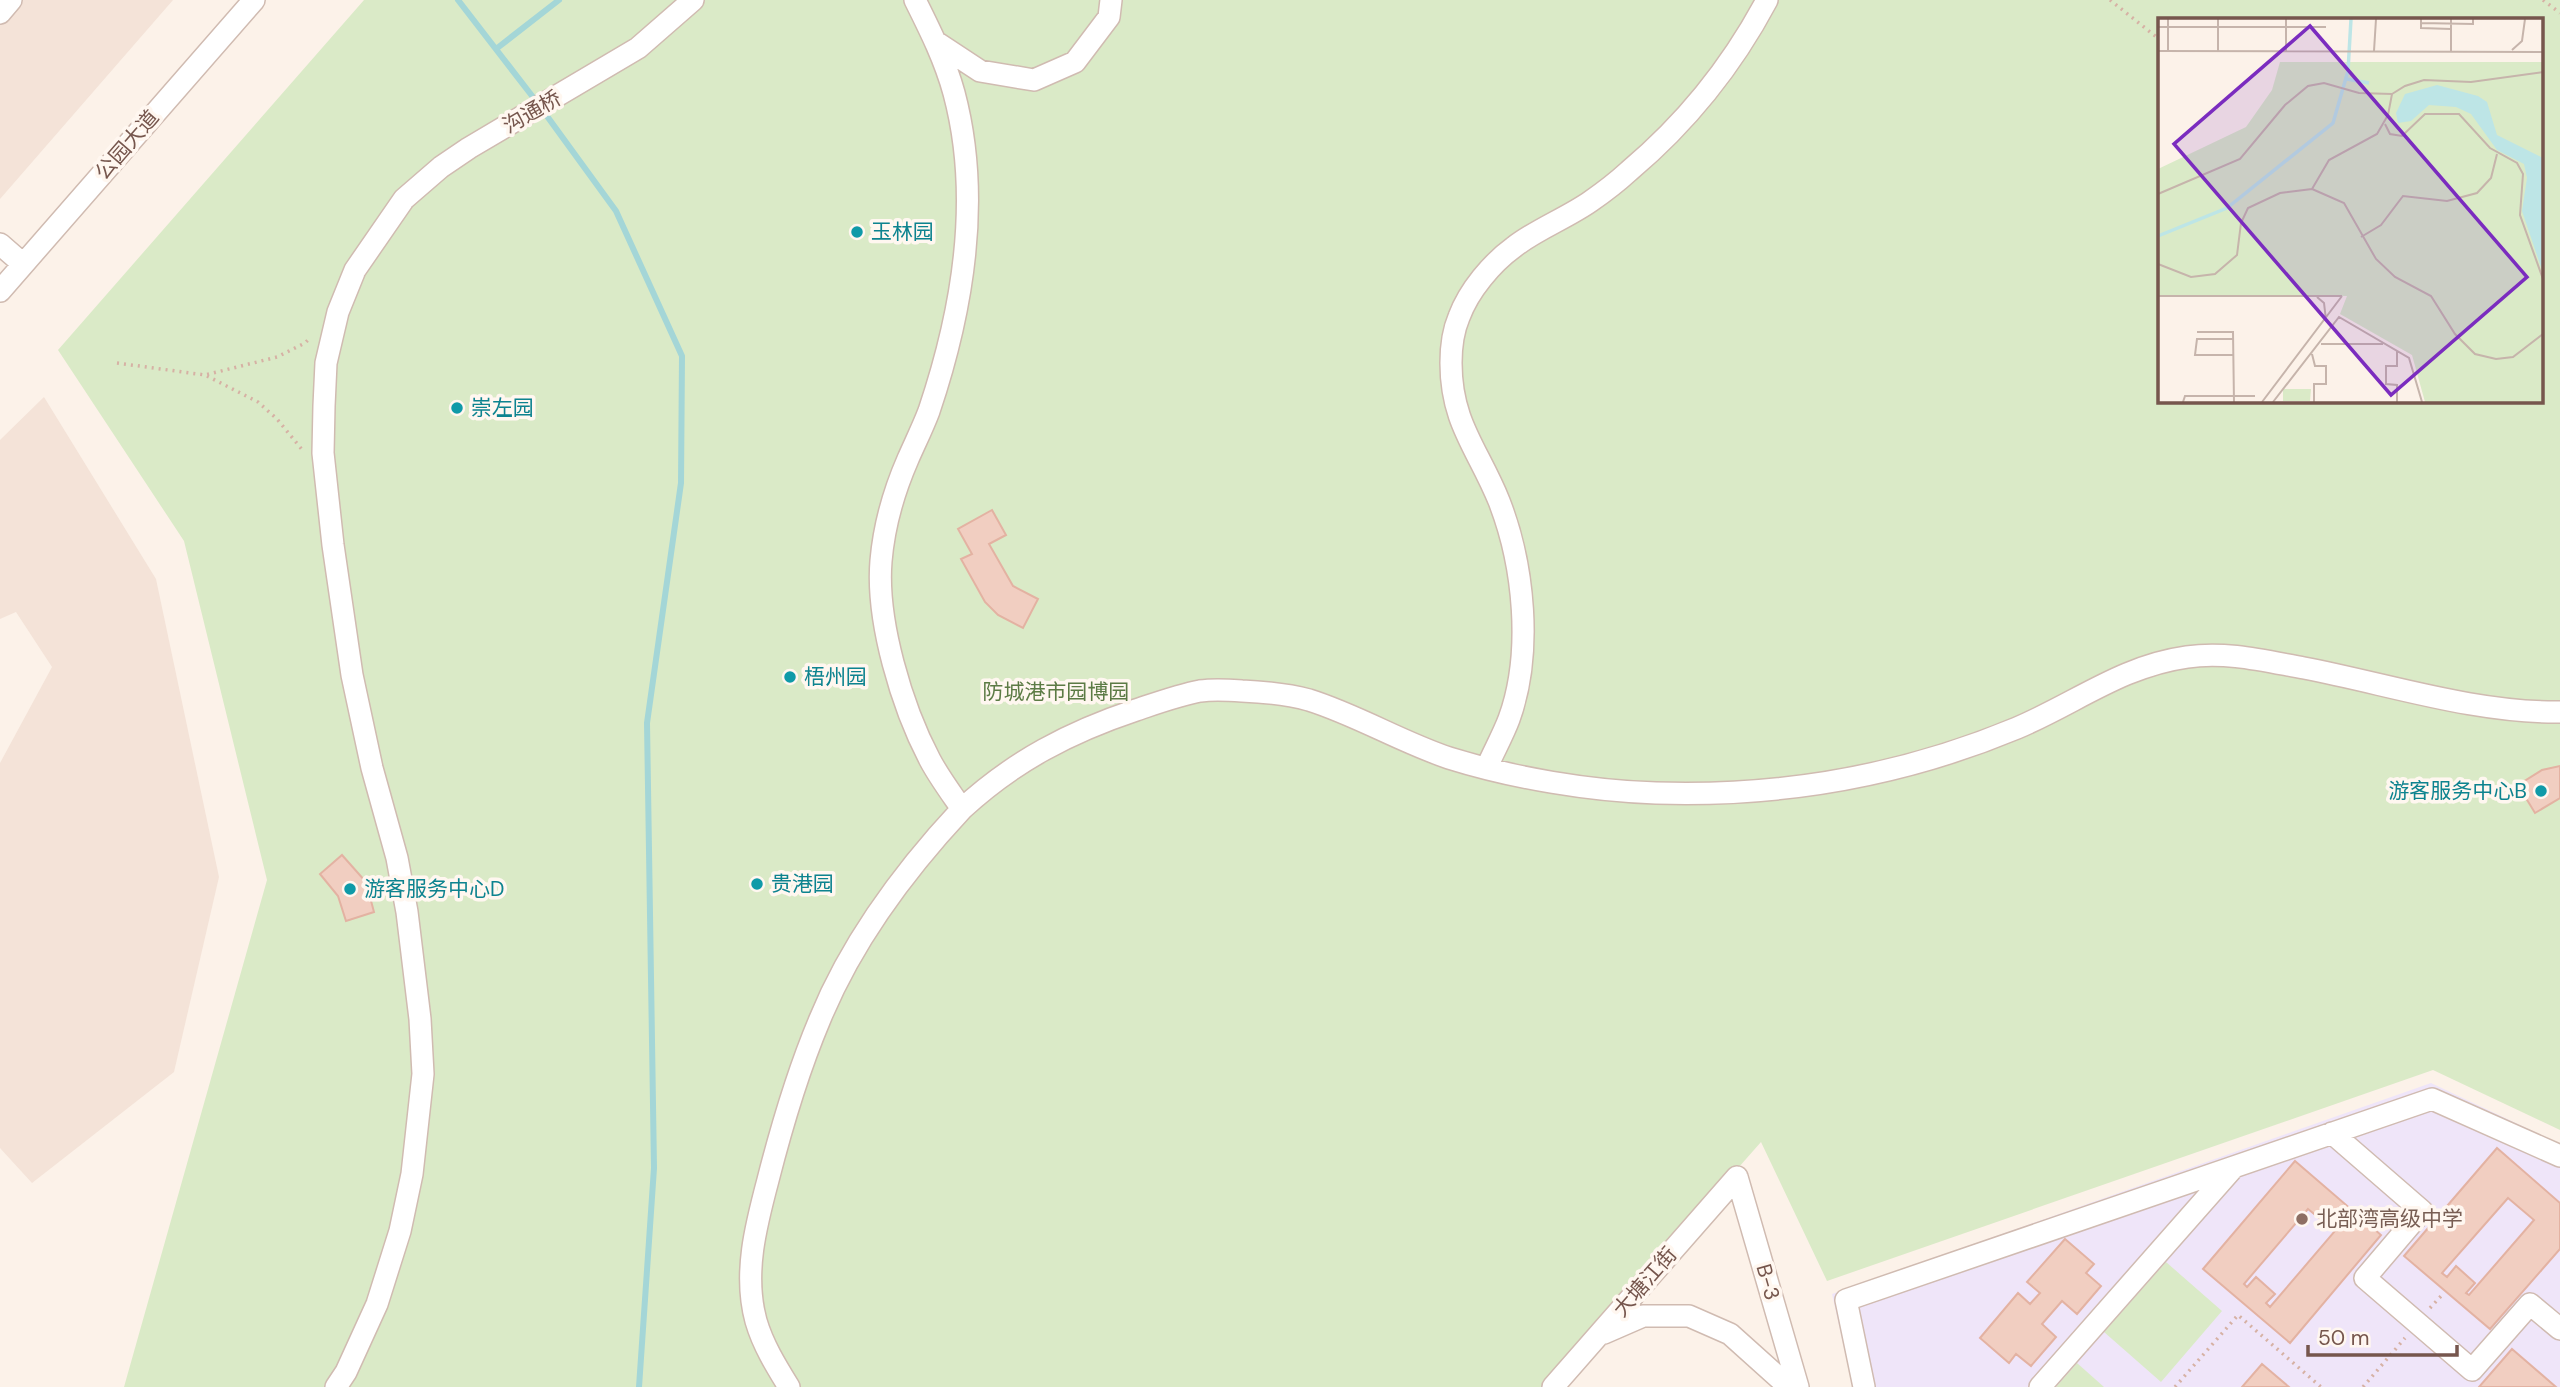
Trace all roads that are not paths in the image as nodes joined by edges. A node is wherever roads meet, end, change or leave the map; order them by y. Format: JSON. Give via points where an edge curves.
{"nodes":[{"id":1,"x":11,"y":0,"type":"edge"},
{"id":2,"x":254,"y":0,"type":"edge"},
{"id":3,"x":693,"y":0,"type":"edge"},
{"id":4,"x":915,"y":0,"type":"edge"},
{"id":5,"x":1111,"y":0,"type":"edge"},
{"id":6,"x":1768,"y":0,"type":"edge"},
{"id":7,"x":0,"y":13,"type":"edge"},
{"id":8,"x":936,"y":42,"type":"junction"},
{"id":9,"x":0,"y":244,"type":"edge"},
{"id":10,"x":23,"y":264,"type":"junction"},
{"id":11,"x":0,"y":291,"type":"edge"},
{"id":12,"x":2560,"y":712,"type":"edge"},
{"id":13,"x":1487,"y":767,"type":"junction"},
{"id":14,"x":962,"y":809,"type":"junction"},
{"id":15,"x":2332,"y":1133,"type":"junction"},
{"id":16,"x":2560,"y":1156,"type":"edge"},
{"id":17,"x":2234,"y":1167,"type":"junction"},
{"id":18,"x":1737,"y":1177,"type":"joint"},
{"id":19,"x":2560,"y":1329,"type":"edge"},
{"id":20,"x":1599,"y":1335,"type":"junction"},
{"id":21,"x":337,"y":1387,"type":"edge"},
{"id":22,"x":789,"y":1387,"type":"edge"},
{"id":23,"x":1553,"y":1387,"type":"edge"},
{"id":24,"x":1789,"y":1387,"type":"edge"},
{"id":25,"x":1798,"y":1387,"type":"edge"},
{"id":26,"x":1864,"y":1387,"type":"edge"},
{"id":27,"x":2040,"y":1387,"type":"edge"}],
"edges":[{"from":1,"to":7,"type":"street"},
{"from":2,"to":10,"type":"street","name":"公园大道"},
{"from":3,"to":21,"type":"street","name":"沟通桥","via":[[638,48],[468,148],[404,199],[355,270],[338,312],[326,363],[326,480],[352,675],[407,912],[423,1074],[412,1174],[400,1231],[377,1304]]},
{"from":4,"to":8,"type":"street"},
{"from":5,"to":8,"type":"street","via":[[1109,17],[1075,62],[1034,80],[980,71]]},
{"from":6,"to":13,"type":"street","via":[[1738,51],[1687,115],[1591,201],[1514,247],[1479,281],[1459,316],[1451,349],[1451,388],[1458,417],[1499,500],[1521,590],[1517,686],[1509,718]]},
{"from":8,"to":14,"type":"street","via":[[954,93],[964,152],[966,254],[929,412],[890,510],[881,574],[883,620],[912,723]]},
{"from":9,"to":10,"type":"street"},
{"from":10,"to":11,"type":"street","name":"公园大道"},
{"from":12,"to":13,"type":"street","via":[[2485,707],[2263,660],[2188,656],[2139,667],[1984,741],[1894,769],[1814,786],[1728,793],[1616,791]]},
{"from":13,"to":14,"type":"street","via":[[1448,757],[1309,700],[1271,692],[1203,691],[1074,733],[992,782]]},
{"from":14,"to":22,"type":"street","via":[[902,881],[843,971],[820,1017],[782,1124],[755,1229],[751,1276],[756,1320]]},
{"from":15,"to":16,"type":"street","via":[[2432,1098]]},
{"from":15,"to":17,"type":"street"},
{"from":15,"to":19,"type":"street","via":[[2422,1211],[2365,1279],[2472,1370],[2530,1304]]},
{"from":17,"to":26,"type":"street","via":[[1846,1300]]},
{"from":17,"to":27,"type":"street"},
{"from":18,"to":20,"type":"street","name":"大塘江街"},
{"from":18,"to":25,"type":"street","name":"B-3"},
{"from":20,"to":23,"type":"street","name":"大塘江街"},
{"from":20,"to":24,"type":"street","via":[[1643,1316],[1689,1316],[1730,1334]]}]}
